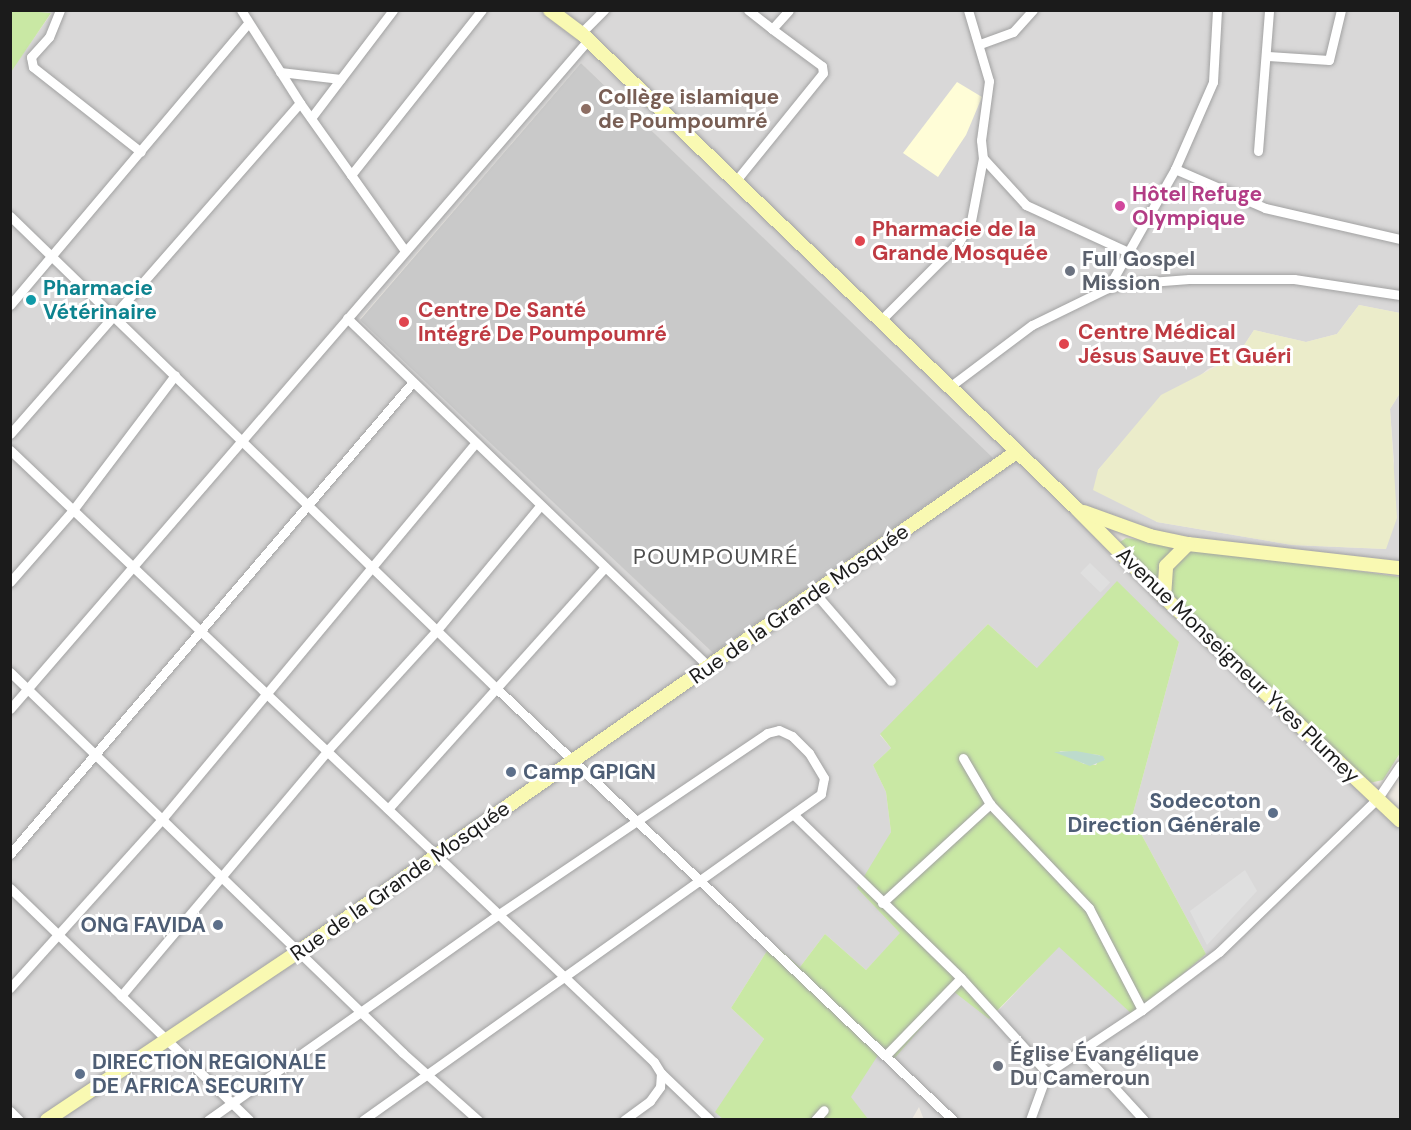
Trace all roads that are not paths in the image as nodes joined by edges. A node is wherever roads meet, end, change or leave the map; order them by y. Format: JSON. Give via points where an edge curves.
{"nodes":[{"id":1,"x":60,"y":10,"type":"edge"},
{"id":2,"x":241,"y":10,"type":"edge"},
{"id":3,"x":393,"y":10,"type":"edge"},
{"id":4,"x":482,"y":10,"type":"edge"},
{"id":5,"x":550,"y":10,"type":"edge"},
{"id":6,"x":604,"y":10,"type":"edge"},
{"id":7,"x":748,"y":10,"type":"edge"},
{"id":8,"x":789,"y":10,"type":"edge"},
{"id":9,"x":968,"y":10,"type":"edge"},
{"id":10,"x":1033,"y":10,"type":"edge"},
{"id":11,"x":1217,"y":10,"type":"edge"},
{"id":12,"x":1269,"y":10,"type":"edge"},
{"id":13,"x":1341,"y":10,"type":"edge"},
{"id":14,"x":248,"y":22,"type":"junction"},
{"id":15,"x":772,"y":29,"type":"junction"},
{"id":16,"x":584,"y":37,"type":"junction"},
{"id":17,"x":980,"y":44,"type":"junction"},
{"id":18,"x":1268,"y":56,"type":"junction"},
{"id":19,"x":280,"y":72,"type":"junction"},
{"id":20,"x":341,"y":79,"type":"junction"},
{"id":21,"x":300,"y":103,"type":"junction"},
{"id":22,"x":311,"y":118,"type":"junction"},
{"id":23,"x":1258,"y":151,"type":"dead end"},
{"id":24,"x":141,"y":152,"type":"junction"},
{"id":25,"x":983,"y":158,"type":"junction"},
{"id":26,"x":1175,"y":169,"type":"junction"},
{"id":27,"x":351,"y":175,"type":"junction"},
{"id":28,"x":734,"y":183,"type":"junction"},
{"id":29,"x":10,"y":216,"type":"edge"},
{"id":30,"x":1401,"y":239,"type":"edge"},
{"id":31,"x":405,"y":251,"type":"junction"},
{"id":32,"x":1126,"y":251,"type":"junction"},
{"id":33,"x":53,"y":256,"type":"junction"},
{"id":34,"x":1108,"y":288,"type":"junction"},
{"id":35,"x":1401,"y":295,"type":"edge"},
{"id":36,"x":10,"y":305,"type":"edge"},
{"id":37,"x":114,"y":316,"type":"junction"},
{"id":38,"x":347,"y":318,"type":"junction"},
{"id":39,"x":880,"y":321,"type":"junction"},
{"id":40,"x":176,"y":375,"type":"junction"},
{"id":41,"x":412,"y":383,"type":"junction"},
{"id":42,"x":948,"y":388,"type":"junction"},
{"id":43,"x":10,"y":434,"type":"edge"},
{"id":44,"x":242,"y":440,"type":"junction"},
{"id":45,"x":475,"y":443,"type":"junction"},
{"id":46,"x":10,"y":450,"type":"edge"},
{"id":47,"x":1016,"y":453,"type":"junction"},
{"id":48,"x":307,"y":506,"type":"junction"},
{"id":49,"x":540,"y":506,"type":"junction"},
{"id":50,"x":1077,"y":509,"type":"junction"},
{"id":51,"x":73,"y":510,"type":"junction"},
{"id":52,"x":1188,"y":544,"type":"junction"},
{"id":53,"x":132,"y":566,"type":"junction"},
{"id":54,"x":604,"y":568,"type":"junction"},
{"id":55,"x":1401,"y":568,"type":"edge"},
{"id":56,"x":373,"y":569,"type":"junction"},
{"id":57,"x":10,"y":582,"type":"edge"},
{"id":58,"x":815,"y":593,"type":"junction"},
{"id":59,"x":1164,"y":597,"type":"junction"},
{"id":60,"x":437,"y":630,"type":"junction"},
{"id":61,"x":201,"y":631,"type":"junction"},
{"id":62,"x":709,"y":668,"type":"junction"},
{"id":63,"x":10,"y":672,"type":"edge"},
{"id":64,"x":891,"y":681,"type":"dead end"},
{"id":65,"x":495,"y":687,"type":"junction"},
{"id":66,"x":27,"y":688,"type":"junction"},
{"id":67,"x":264,"y":692,"type":"junction"},
{"id":68,"x":10,"y":709,"type":"edge"},
{"id":69,"x":327,"y":751,"type":"junction"},
{"id":70,"x":96,"y":754,"type":"junction"},
{"id":71,"x":963,"y":758,"type":"dead end"},
{"id":72,"x":573,"y":760,"type":"junction"},
{"id":73,"x":1401,"y":765,"type":"edge"},
{"id":74,"x":1378,"y":798,"type":"junction"},
{"id":75,"x":990,"y":804,"type":"junction"},
{"id":76,"x":388,"y":809,"type":"junction"},
{"id":77,"x":795,"y":816,"type":"junction"},
{"id":78,"x":162,"y":818,"type":"junction"},
{"id":79,"x":1401,"y":820,"type":"edge"},
{"id":80,"x":638,"y":822,"type":"junction"},
{"id":81,"x":10,"y":854,"type":"edge"},
{"id":82,"x":437,"y":856,"type":"junction"},
{"id":83,"x":224,"y":875,"type":"junction"},
{"id":84,"x":700,"y":880,"type":"junction"},
{"id":85,"x":10,"y":888,"type":"edge"},
{"id":86,"x":882,"y":903,"type":"junction"},
{"id":87,"x":499,"y":914,"type":"junction"},
{"id":88,"x":59,"y":935,"type":"junction"},
{"id":89,"x":301,"y":950,"type":"junction"},
{"id":90,"x":563,"y":976,"type":"junction"},
{"id":91,"x":961,"y":978,"type":"junction"},
{"id":92,"x":10,"y":988,"type":"edge"},
{"id":93,"x":121,"y":996,"type":"junction"},
{"id":94,"x":1142,"y":1010,"type":"junction"},
{"id":95,"x":362,"y":1012,"type":"junction"},
{"id":96,"x":168,"y":1041,"type":"junction"},
{"id":97,"x":1080,"y":1050,"type":"junction"},
{"id":98,"x":886,"y":1054,"type":"junction"},
{"id":99,"x":426,"y":1073,"type":"junction"},
{"id":100,"x":661,"y":1073,"type":"junction"},
{"id":101,"x":1047,"y":1074,"type":"junction"},
{"id":102,"x":232,"y":1103,"type":"junction"},
{"id":103,"x":824,"y":1110,"type":"dead end"},
{"id":104,"x":10,"y":1111,"type":"edge"},
{"id":105,"x":19,"y":1119,"type":"edge"},
{"id":106,"x":47,"y":1119,"type":"edge"},
{"id":107,"x":208,"y":1119,"type":"edge"},
{"id":108,"x":249,"y":1119,"type":"edge"},
{"id":109,"x":363,"y":1119,"type":"edge"},
{"id":110,"x":478,"y":1119,"type":"edge"},
{"id":111,"x":624,"y":1119,"type":"edge"},
{"id":112,"x":710,"y":1119,"type":"edge"},
{"id":113,"x":815,"y":1119,"type":"edge"},
{"id":114,"x":952,"y":1119,"type":"edge"},
{"id":115,"x":1030,"y":1119,"type":"edge"},
{"id":116,"x":1144,"y":1119,"type":"edge"}],
"edges":[{"from":1,"to":24,"type":"street","via":[[49,37],[32,57],[33,67]]},
{"from":2,"to":14,"type":"street"},
{"from":3,"to":20,"type":"street"},
{"from":4,"to":27,"type":"street"},
{"from":5,"to":16,"type":"main road","name":"Avenue Monseigneur Yves Plumey"},
{"from":6,"to":16,"type":"street"},
{"from":7,"to":15,"type":"street"},
{"from":8,"to":15,"type":"street"},
{"from":9,"to":17,"type":"street"},
{"from":10,"to":17,"type":"street","via":[[1013,32]]},
{"from":11,"to":26,"type":"street","via":[[1213,82]]},
{"from":12,"to":18,"type":"street"},
{"from":13,"to":18,"type":"street","via":[[1329,60]]},
{"from":14,"to":19,"type":"street"},
{"from":14,"to":24,"type":"street"},
{"from":15,"to":28,"type":"street","via":[[822,66],[823,73]]},
{"from":16,"to":28,"type":"main road","name":"Avenue Monseigneur Yves Plumey"},
{"from":16,"to":31,"type":"street"},
{"from":17,"to":25,"type":"street","via":[[989,81],[981,140]]},
{"from":18,"to":23,"type":"street"},
{"from":19,"to":20,"type":"street"},
{"from":19,"to":21,"type":"street"},
{"from":20,"to":22,"type":"street"},
{"from":21,"to":22,"type":"street"},
{"from":21,"to":37,"type":"street"},
{"from":22,"to":27,"type":"street"},
{"from":24,"to":33,"type":"street"},
{"from":25,"to":32,"type":"street","via":[[1026,205]]},
{"from":25,"to":39,"type":"street","via":[[971,221],[959,242]]},
{"from":26,"to":30,"type":"street","via":[[1265,208]]},
{"from":26,"to":32,"type":"street"},
{"from":27,"to":31,"type":"street"},
{"from":28,"to":39,"type":"main road","name":"Avenue Monseigneur Yves Plumey"},
{"from":29,"to":33,"type":"street"},
{"from":31,"to":38,"type":"street"},
{"from":32,"to":34,"type":"street"},
{"from":33,"to":36,"type":"street"},
{"from":33,"to":37,"type":"street"},
{"from":34,"to":35,"type":"street","via":[[1189,279],[1293,279]]},
{"from":34,"to":42,"type":"street","via":[[1032,325]]},
{"from":37,"to":40,"type":"street"},
{"from":37,"to":43,"type":"street"},
{"from":38,"to":41,"type":"street"},
{"from":38,"to":44,"type":"street"},
{"from":39,"to":42,"type":"main road","name":"Avenue Monseigneur Yves Plumey"},
{"from":40,"to":44,"type":"street"},
{"from":40,"to":51,"type":"street"},
{"from":41,"to":45,"type":"street"},
{"from":41,"to":48,"type":"street"},
{"from":42,"to":47,"type":"main road","name":"Avenue Monseigneur Yves Plumey"},
{"from":44,"to":48,"type":"street"},
{"from":44,"to":53,"type":"street"},
{"from":45,"to":49,"type":"street"},
{"from":45,"to":56,"type":"street"},
{"from":46,"to":51,"type":"street"},
{"from":47,"to":50,"type":"main road","name":"Avenue Monseigneur Yves Plumey"},
{"from":47,"to":58,"type":"main road","name":"Rue de la Grande Mosquée"},
{"from":48,"to":56,"type":"street"},
{"from":48,"to":61,"type":"street"},
{"from":49,"to":54,"type":"street"},
{"from":49,"to":60,"type":"street"},
{"from":50,"to":52,"type":"main road","via":[[1150,536]]},
{"from":50,"to":59,"type":"main road","name":"Avenue Monseigneur Yves Plumey"},
{"from":51,"to":53,"type":"street"},
{"from":51,"to":57,"type":"street"},
{"from":52,"to":55,"type":"main road"},
{"from":52,"to":59,"type":"main road","via":[[1166,566]]},
{"from":53,"to":61,"type":"street"},
{"from":53,"to":66,"type":"street"},
{"from":54,"to":62,"type":"street"},
{"from":54,"to":65,"type":"street"},
{"from":56,"to":60,"type":"street"},
{"from":56,"to":67,"type":"street"},
{"from":58,"to":62,"type":"main road","name":"Rue de la Grande Mosquée"},
{"from":58,"to":64,"type":"street"},
{"from":59,"to":74,"type":"main road","name":"Avenue Monseigneur Yves Plumey"},
{"from":60,"to":65,"type":"street"},
{"from":60,"to":69,"type":"street"},
{"from":61,"to":67,"type":"street"},
{"from":61,"to":70,"type":"street"},
{"from":62,"to":72,"type":"main road","name":"Rue de la Grande Mosquée"},
{"from":63,"to":66,"type":"street"},
{"from":65,"to":72,"type":"street"},
{"from":65,"to":76,"type":"street"},
{"from":66,"to":68,"type":"street"},
{"from":66,"to":70,"type":"street"},
{"from":67,"to":69,"type":"street"},
{"from":67,"to":78,"type":"street"},
{"from":69,"to":76,"type":"street"},
{"from":69,"to":83,"type":"street"},
{"from":70,"to":78,"type":"street"},
{"from":70,"to":81,"type":"street"},
{"from":71,"to":75,"type":"street"},
{"from":72,"to":80,"type":"street"},
{"from":72,"to":82,"type":"main road","name":"Rue de la Grande Mosquée"},
{"from":73,"to":74,"type":"street"},
{"from":74,"to":79,"type":"main road","name":"Avenue Monseigneur Yves Plumey"},
{"from":74,"to":94,"type":"street","via":[[1220,952]]},
{"from":75,"to":86,"type":"street"},
{"from":75,"to":94,"type":"street","via":[[1089,908]]},
{"from":76,"to":82,"type":"street"},
{"from":77,"to":80,"type":"street","via":[[821,794],[824,778],[809,753],[780,730],[767,732]]},
{"from":77,"to":84,"type":"street"},
{"from":77,"to":86,"type":"street"},
{"from":78,"to":83,"type":"street"},
{"from":78,"to":88,"type":"street"},
{"from":80,"to":84,"type":"street"},
{"from":80,"to":87,"type":"street"},
{"from":82,"to":87,"type":"street"},
{"from":82,"to":89,"type":"main road","name":"Rue de la Grande Mosquée"},
{"from":83,"to":89,"type":"street"},
{"from":83,"to":93,"type":"street"},
{"from":84,"to":90,"type":"street"},
{"from":84,"to":98,"type":"street"},
{"from":85,"to":88,"type":"street"},
{"from":86,"to":91,"type":"street"},
{"from":87,"to":90,"type":"street"},
{"from":87,"to":95,"type":"street"},
{"from":88,"to":92,"type":"street"},
{"from":88,"to":93,"type":"street"},
{"from":89,"to":95,"type":"street"},
{"from":89,"to":96,"type":"main road","name":"Rue de la Grande Mosquée"},
{"from":90,"to":99,"type":"street"},
{"from":90,"to":100,"type":"street"},
{"from":91,"to":98,"type":"street"},
{"from":91,"to":101,"type":"street"},
{"from":93,"to":96,"type":"street"},
{"from":94,"to":97,"type":"street"},
{"from":95,"to":99,"type":"street"},
{"from":95,"to":102,"type":"street"},
{"from":96,"to":102,"type":"street"},
{"from":96,"to":106,"type":"main road","name":"Rue de la Grande Mosquée"},
{"from":97,"to":101,"type":"street"},
{"from":97,"to":116,"type":"street"},
{"from":98,"to":114,"type":"street"},
{"from":99,"to":109,"type":"street"},
{"from":99,"to":110,"type":"street"},
{"from":100,"to":111,"type":"street","via":[[660,1087],[650,1101]]},
{"from":100,"to":112,"type":"street"},
{"from":101,"to":115,"type":"street"},
{"from":102,"to":107,"type":"street"},
{"from":102,"to":108,"type":"street"},
{"from":103,"to":113,"type":"street"},
{"from":104,"to":105,"type":"street"}]}
